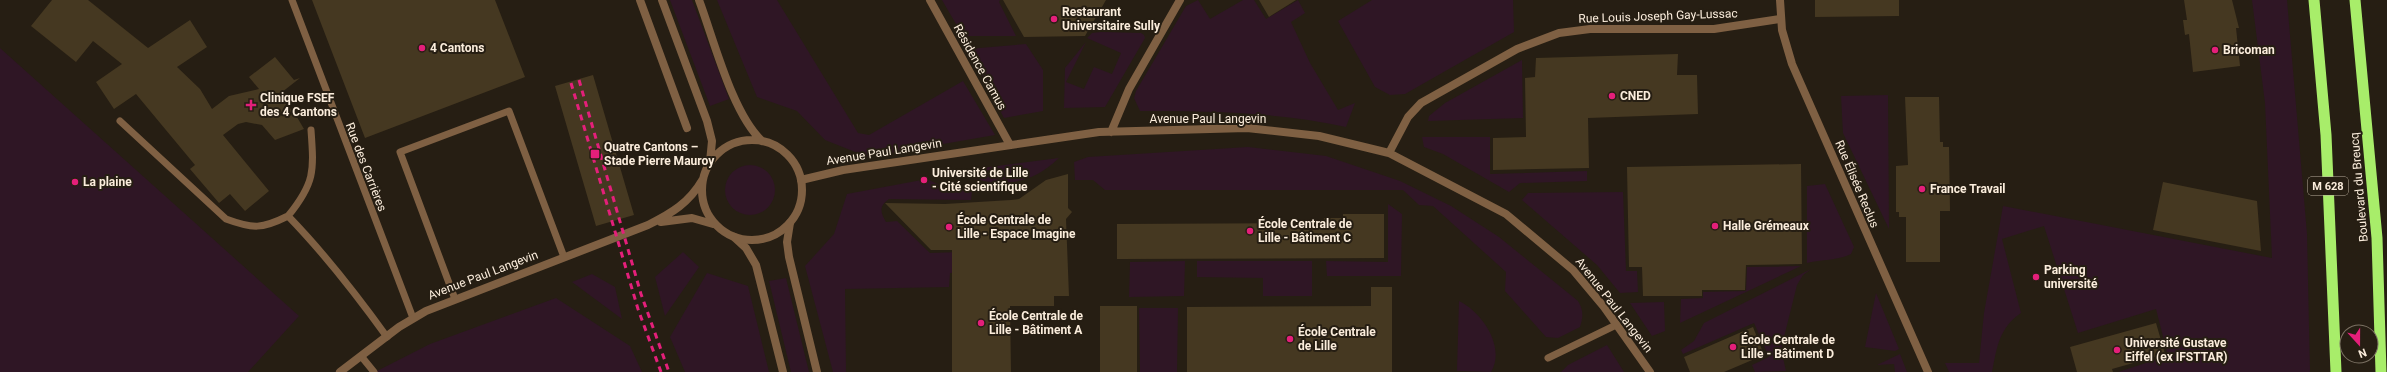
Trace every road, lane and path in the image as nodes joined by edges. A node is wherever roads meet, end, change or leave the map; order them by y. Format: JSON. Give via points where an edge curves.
{"nodes":[{"id":1,"x":292,"y":0,"type":"edge"},
{"id":2,"x":640,"y":0,"type":"edge"},
{"id":3,"x":662,"y":0,"type":"edge"},
{"id":4,"x":699,"y":0,"type":"edge"},
{"id":5,"x":930,"y":0,"type":"edge"},
{"id":6,"x":1180,"y":0,"type":"edge"},
{"id":7,"x":1780,"y":0,"type":"edge"},
{"id":8,"x":2314,"y":0,"type":"edge"},
{"id":9,"x":2355,"y":0,"type":"edge"},
{"id":10,"x":1780,"y":19,"type":"junction"},
{"id":11,"x":120,"y":120,"type":"dead end"},
{"id":12,"x":687,"y":128,"type":"dead end"},
{"id":13,"x":311,"y":130,"type":"dead end"},
{"id":14,"x":1111,"y":132,"type":"junction"},
{"id":15,"x":762,"y":141,"type":"junction"},
{"id":16,"x":1010,"y":145,"type":"junction"},
{"id":17,"x":1389,"y":153,"type":"junction"},
{"id":18,"x":710,"y":163,"type":"junction"},
{"id":19,"x":703,"y":179,"type":"junction"},
{"id":20,"x":801,"y":180,"type":"junction"},
{"id":21,"x":288,"y":216,"type":"junction"},
{"id":22,"x":790,"y":222,"type":"junction"},
{"id":23,"x":714,"y":224,"type":"junction"},
{"id":24,"x":648,"y":225,"type":"junction"},
{"id":25,"x":734,"y":238,"type":"junction"},
{"id":26,"x":564,"y":257,"type":"junction"},
{"id":27,"x":455,"y":299,"type":"junction"},
{"id":28,"x":413,"y":318,"type":"junction"},
{"id":29,"x":1616,"y":325,"type":"junction"},
{"id":30,"x":387,"y":337,"type":"junction"},
{"id":31,"x":362,"y":356,"type":"junction"},
{"id":32,"x":1548,"y":358,"type":"dead end"},
{"id":33,"x":340,"y":372,"type":"edge"},
{"id":34,"x":374,"y":372,"type":"edge"},
{"id":35,"x":783,"y":372,"type":"edge"},
{"id":36,"x":817,"y":372,"type":"edge"},
{"id":37,"x":1650,"y":372,"type":"edge"},
{"id":38,"x":1928,"y":372,"type":"edge"},
{"id":39,"x":2336,"y":372,"type":"edge"},
{"id":40,"x":2381,"y":372,"type":"edge"}],
"edges":[{"from":1,"to":28,"type":"lane","name":"Rue des Carrières"},
{"from":2,"to":12,"type":"street"},
{"from":3,"to":18,"type":"street","via":[[707,121],[712,141]]},
{"from":4,"to":15,"type":"street","via":[[738,108],[748,126]]},
{"from":5,"to":16,"type":"street","name":"Résidence Camus"},
{"from":6,"to":14,"type":"street","via":[[1128,90]]},
{"from":7,"to":10,"type":"street","name":"Rue Élisée Reclus"},
{"from":8,"to":39,"type":"highway","number":"M 628","via":[[2326,135]]},
{"from":9,"to":40,"type":"highway","name":"Boulevard du Breucq","via":[[2377,238]]},
{"from":10,"to":17,"type":"street","name":"Rue Louis Joseph Gay-Lussac","via":[[1714,29],[1590,29],[1544,37],[1517,49],[1421,103],[1408,117]]},
{"from":10,"to":38,"type":"street","name":"Rue Élisée Reclus","via":[[1785,42],[1803,91]]},
{"from":11,"to":21,"type":"lane","via":[[226,219],[247,227],[269,225]]},
{"from":13,"to":21,"type":"lane","via":[[314,167],[304,197]]},
{"from":14,"to":16,"type":"street","name":"Avenue Paul Langevin"},
{"from":14,"to":17,"type":"street","name":"Avenue Paul Langevin","via":[[1247,128],[1319,136]]},
{"from":15,"to":18,"type":"street","via":[[750,140],[733,144]]},
{"from":15,"to":20,"type":"street","via":[[787,155]]},
{"from":16,"to":20,"type":"street","name":"Avenue Paul Langevin","via":[[844,170]]},
{"from":17,"to":29,"type":"street","name":"Avenue Paul Langevin","via":[[1506,214],[1573,270]]},
{"from":18,"to":19,"type":"street"},
{"from":19,"to":23,"type":"street","via":[[703,203]]},
{"from":19,"to":24,"type":"street","name":"Avenue Paul Langevin","via":[[696,192],[680,208]]},
{"from":20,"to":22,"type":"street","via":[[801,202]]},
{"from":21,"to":30,"type":"lane","via":[[319,248]]},
{"from":22,"to":25,"type":"street","via":[[778,234],[762,240]]},
{"from":22,"to":36,"type":"street","via":[[787,242],[789,257]]},
{"from":23,"to":24,"type":"street","name":"Avenue Paul Langevin","via":[[692,218]]},
{"from":23,"to":25,"type":"street"},
{"from":24,"to":26,"type":"street","name":"Avenue Paul Langevin"},
{"from":25,"to":35,"type":"street","via":[[746,248],[756,264]]},
{"from":26,"to":27,"type":"street","name":"Avenue Paul Langevin"},
{"from":26,"to":27,"type":"lane","via":[[509,111],[400,152]]},
{"from":27,"to":28,"type":"street","name":"Avenue Paul Langevin"},
{"from":28,"to":30,"type":"street","name":"Avenue Paul Langevin"},
{"from":29,"to":32,"type":"lane"},
{"from":29,"to":37,"type":"street","name":"Avenue Paul Langevin"},
{"from":30,"to":31,"type":"street","name":"Avenue Paul Langevin"},
{"from":31,"to":33,"type":"street","name":"Avenue Paul Langevin"},
{"from":31,"to":34,"type":"lane"}]}
